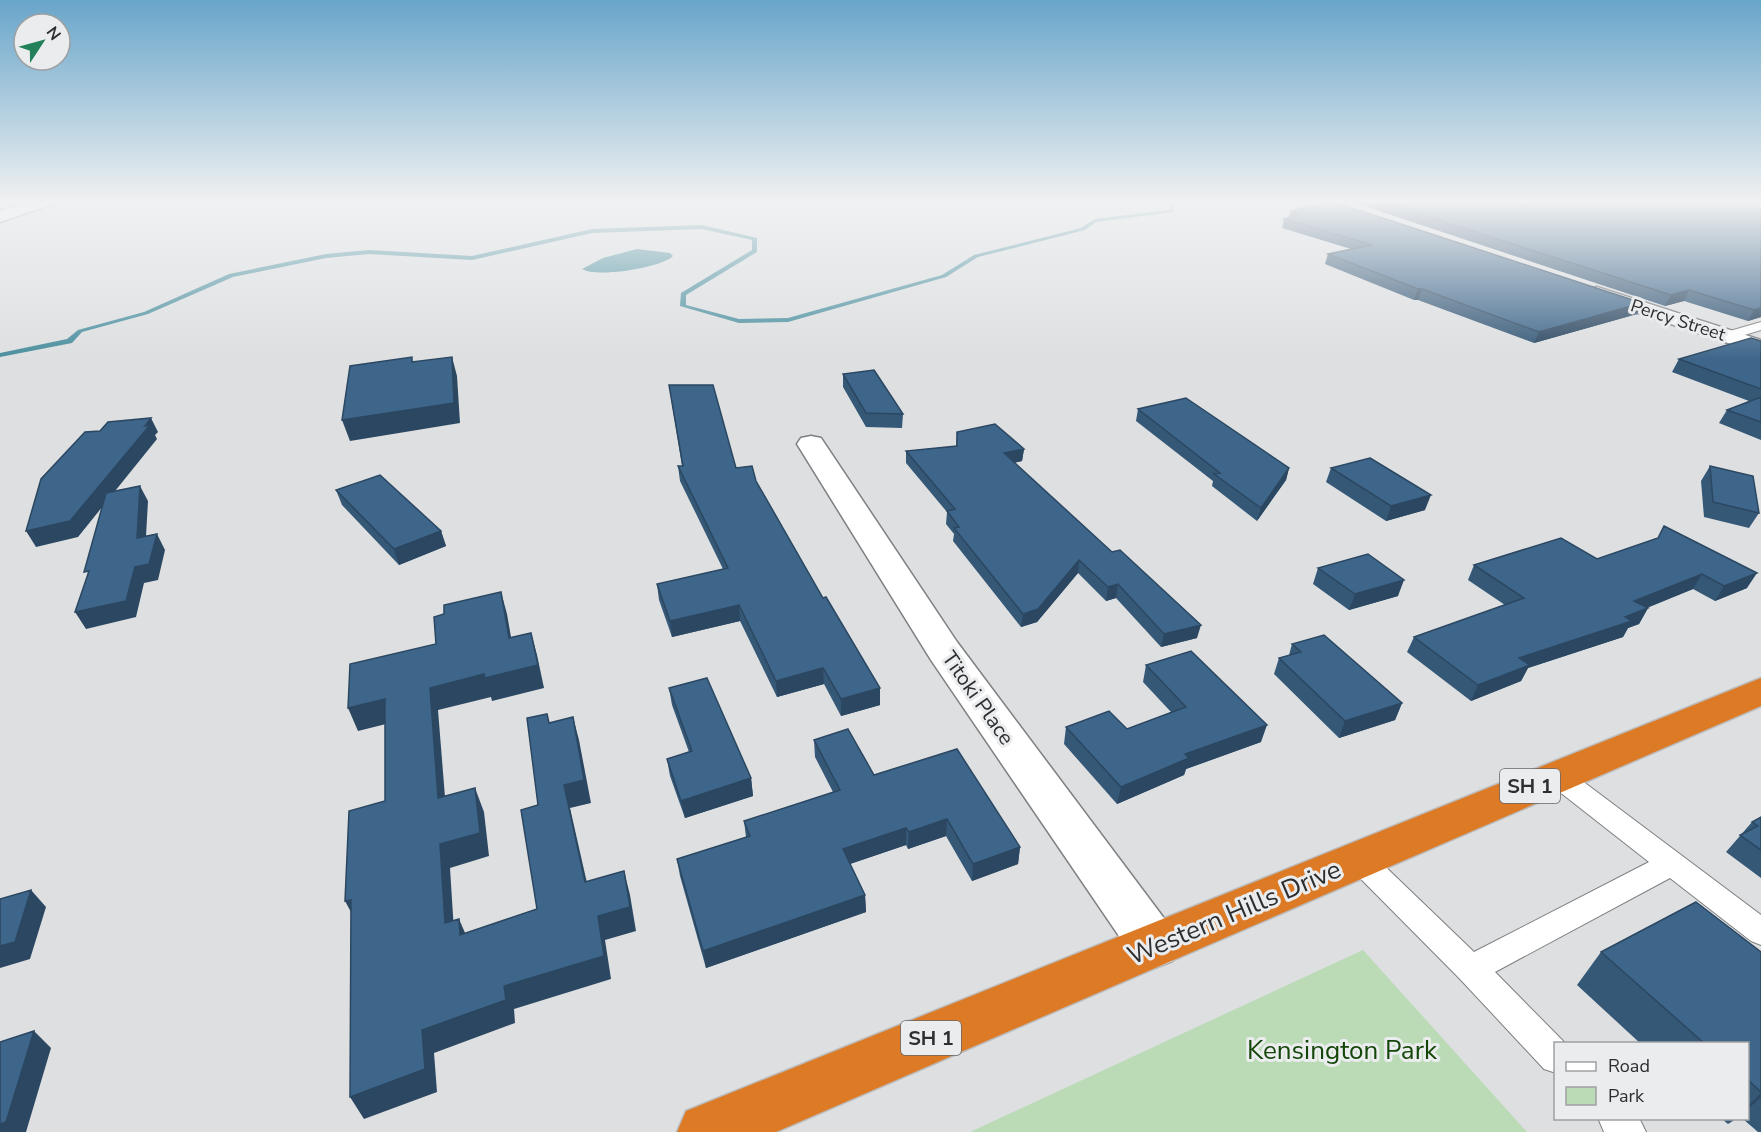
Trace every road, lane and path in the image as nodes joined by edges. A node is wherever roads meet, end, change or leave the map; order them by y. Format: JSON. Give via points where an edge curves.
{"nodes":[{"id":1,"x":1581,"y":287,"type":"edge"},
{"id":2,"x":1761,"y":326,"type":"edge"},
{"id":3,"x":1728,"y":336,"type":"junction"},
{"id":4,"x":1761,"y":347,"type":"edge"},
{"id":5,"x":812,"y":444,"type":"dead end"},
{"id":6,"x":1761,"y":691,"type":"edge"},
{"id":7,"x":1556,"y":776,"type":"junction"},
{"id":8,"x":1360,"y":860,"type":"junction"},
{"id":9,"x":1672,"y":863,"type":"junction"},
{"id":10,"x":1761,"y":932,"type":"edge"},
{"id":11,"x":1154,"y":945,"type":"junction"},
{"id":12,"x":1471,"y":969,"type":"junction"},
{"id":13,"x":1554,"y":1055,"type":"edge"},
{"id":14,"x":1616,"y":1120,"type":"edge"},
{"id":15,"x":707,"y":1132,"type":"edge"},
{"id":16,"x":1628,"y":1132,"type":"edge"}],
"edges":[{"from":1,"to":3,"type":"street","name":"Percy Street"},
{"from":2,"to":3,"type":"lane"},
{"from":3,"to":4,"type":"street","name":"Percy Street"},
{"from":5,"to":11,"type":"street","name":"Titoki Place","via":[[944,651]]},
{"from":6,"to":7,"type":"highway","name":"Western Hills Drive","number":"SH 1"},
{"from":7,"to":8,"type":"highway","name":"Western Hills Drive","number":"SH 1"},
{"from":7,"to":9,"type":"lane"},
{"from":8,"to":11,"type":"highway","name":"Western Hills Drive","number":"SH 1"},
{"from":8,"to":12,"type":"lane"},
{"from":9,"to":10,"type":"lane"},
{"from":9,"to":12,"type":"lane"},
{"from":11,"to":15,"type":"highway","name":"Western Hills Drive","number":"SH 1"},
{"from":12,"to":13,"type":"lane"},
{"from":14,"to":16,"type":"lane"}]}
